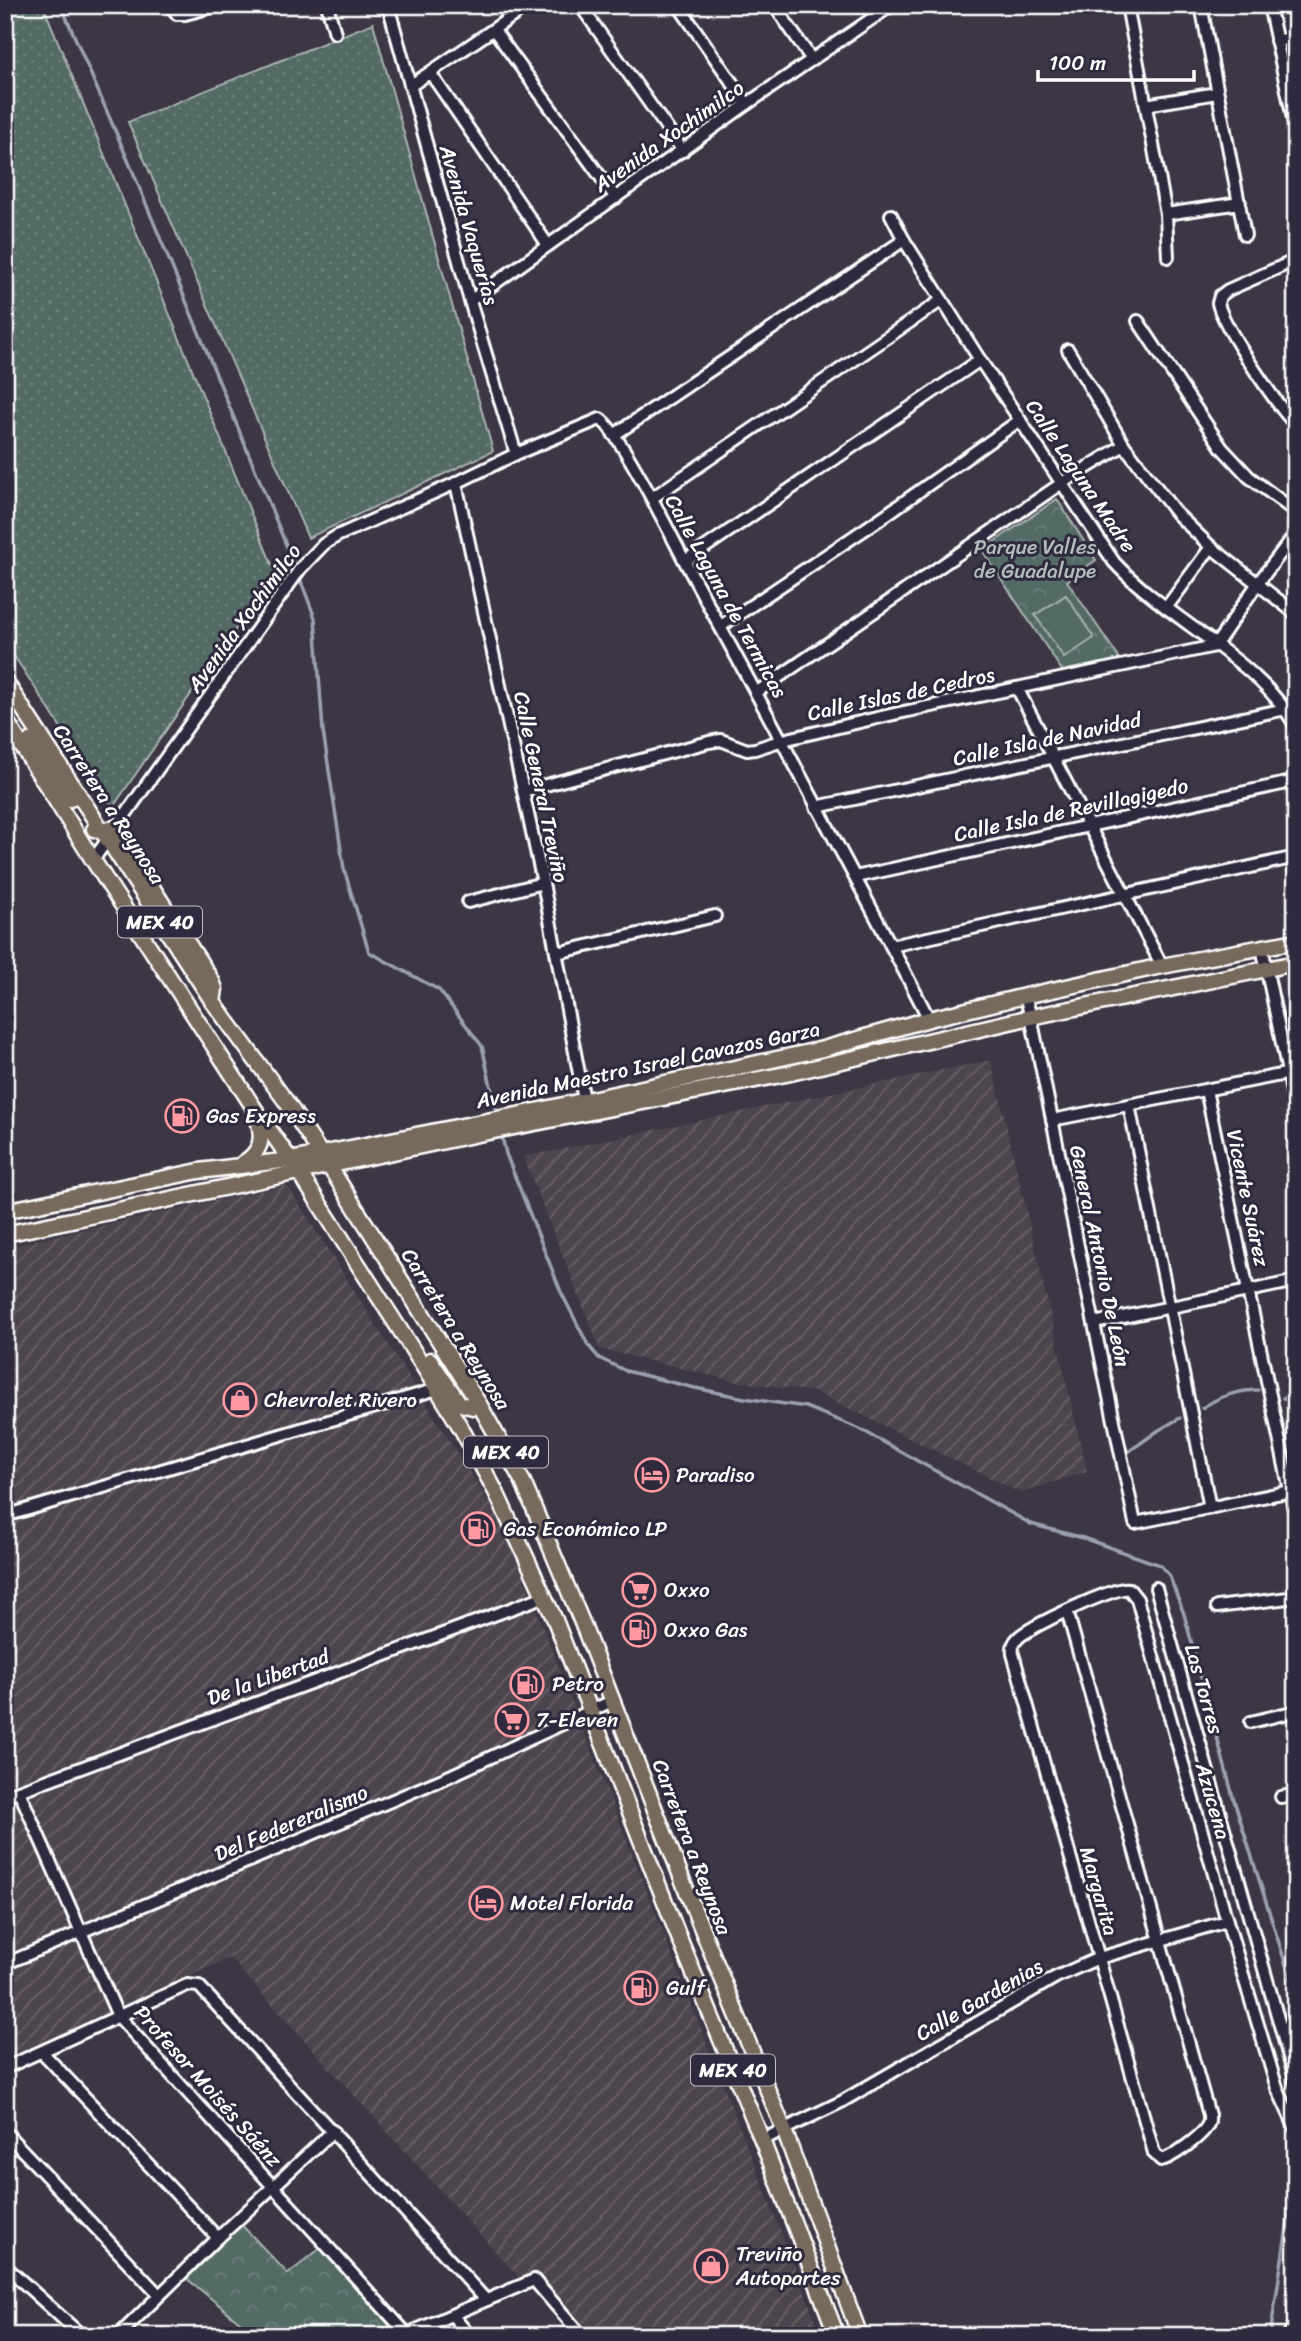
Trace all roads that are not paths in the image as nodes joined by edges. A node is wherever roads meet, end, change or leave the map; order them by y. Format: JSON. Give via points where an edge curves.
{"nodes":[{"id":1,"x":171,"y":5,"type":"edge"},
{"id":2,"x":220,"y":5,"type":"edge"},
{"id":3,"x":327,"y":5,"type":"edge"},
{"id":4,"x":388,"y":5,"type":"edge"},
{"id":5,"x":529,"y":5,"type":"edge"},
{"id":6,"x":579,"y":5,"type":"edge"},
{"id":7,"x":678,"y":5,"type":"edge"},
{"id":8,"x":774,"y":5,"type":"edge"},
{"id":9,"x":871,"y":5,"type":"edge"},
{"id":10,"x":892,"y":5,"type":"edge"},
{"id":11,"x":1127,"y":5,"type":"edge"},
{"id":12,"x":1201,"y":5,"type":"edge"},
{"id":13,"x":1269,"y":5,"type":"edge"},
{"id":14,"x":878,"y":16,"type":"junction"},
{"id":15,"x":494,"y":30,"type":"junction"},
{"id":16,"x":335,"y":33,"type":"dead end"},
{"id":17,"x":1296,"y":37,"type":"edge"},
{"id":18,"x":1276,"y":41,"type":"junction"},
{"id":19,"x":812,"y":60,"type":"junction"},
{"id":20,"x":431,"y":74,"type":"junction"},
{"id":21,"x":410,"y":86,"type":"junction"},
{"id":22,"x":1217,"y":93,"type":"junction"},
{"id":23,"x":1293,"y":102,"type":"edge"},
{"id":24,"x":747,"y":104,"type":"junction"},
{"id":25,"x":1146,"y":105,"type":"junction"},
{"id":26,"x":1296,"y":134,"type":"edge"},
{"id":27,"x":683,"y":150,"type":"junction"},
{"id":28,"x":615,"y":198,"type":"junction"},
{"id":29,"x":1240,"y":203,"type":"junction"},
{"id":30,"x":1166,"y":214,"type":"junction"},
{"id":31,"x":891,"y":215,"type":"dead end"},
{"id":32,"x":1245,"y":235,"type":"dead end"},
{"id":33,"x":904,"y":240,"type":"junction"},
{"id":34,"x":548,"y":245,"type":"junction"},
{"id":35,"x":1168,"y":257,"type":"dead end"},
{"id":36,"x":1296,"y":260,"type":"edge"},
{"id":37,"x":942,"y":300,"type":"junction"},
{"id":38,"x":470,"y":301,"type":"junction"},
{"id":39,"x":1138,"y":321,"type":"dead end"},
{"id":40,"x":1068,"y":350,"type":"dead end"},
{"id":41,"x":980,"y":359,"type":"junction"},
{"id":42,"x":600,"y":419,"type":"joint"},
{"id":43,"x":1020,"y":421,"type":"junction"},
{"id":44,"x":1296,"y":425,"type":"edge"},
{"id":45,"x":614,"y":435,"type":"junction"},
{"id":46,"x":1124,"y":444,"type":"junction"},
{"id":47,"x":516,"y":454,"type":"junction"},
{"id":48,"x":456,"y":483,"type":"junction"},
{"id":49,"x":1062,"y":483,"type":"junction"},
{"id":50,"x":652,"y":498,"type":"junction"},
{"id":51,"x":1296,"y":513,"type":"edge"},
{"id":52,"x":1296,"y":533,"type":"edge"},
{"id":53,"x":1211,"y":547,"type":"junction"},
{"id":54,"x":685,"y":561,"type":"junction"},
{"id":55,"x":1258,"y":583,"type":"junction"},
{"id":56,"x":1166,"y":608,"type":"junction"},
{"id":57,"x":1296,"y":614,"type":"edge"},
{"id":58,"x":721,"y":626,"type":"junction"},
{"id":59,"x":1215,"y":646,"type":"junction"},
{"id":60,"x":5,"y":681,"type":"edge"},
{"id":61,"x":1017,"y":688,"type":"junction"},
{"id":62,"x":757,"y":692,"type":"junction"},
{"id":63,"x":1286,"y":709,"type":"junction"},
{"id":64,"x":5,"y":719,"type":"edge"},
{"id":65,"x":1296,"y":727,"type":"edge"},
{"id":66,"x":14,"y":732,"type":"junction"},
{"id":67,"x":783,"y":740,"type":"junction"},
{"id":68,"x":1054,"y":757,"type":"junction"},
{"id":69,"x":1296,"y":781,"type":"edge"},
{"id":70,"x":523,"y":791,"type":"junction"},
{"id":71,"x":816,"y":807,"type":"junction"},
{"id":72,"x":118,"y":827,"type":"junction"},
{"id":73,"x":1089,"y":828,"type":"junction"},
{"id":74,"x":104,"y":836,"type":"junction"},
{"id":75,"x":1296,"y":857,"type":"edge"},
{"id":76,"x":93,"y":860,"type":"junction"},
{"id":77,"x":855,"y":877,"type":"junction"},
{"id":78,"x":543,"y":883,"type":"junction"},
{"id":79,"x":1123,"y":894,"type":"junction"},
{"id":80,"x":468,"y":902,"type":"dead end"},
{"id":81,"x":715,"y":916,"type":"dead end"},
{"id":82,"x":1296,"y":941,"type":"edge"},
{"id":83,"x":891,"y":946,"type":"junction"},
{"id":84,"x":1262,"y":947,"type":"junction"},
{"id":85,"x":557,"y":953,"type":"junction"},
{"id":86,"x":1296,"y":963,"type":"edge"},
{"id":87,"x":1162,"y":966,"type":"junction"},
{"id":88,"x":1267,"y":968,"type":"junction"},
{"id":89,"x":1025,"y":996,"type":"junction"},
{"id":90,"x":213,"y":1002,"type":"junction"},
{"id":91,"x":1031,"y":1017,"type":"junction"},
{"id":92,"x":929,"y":1019,"type":"junction"},
{"id":93,"x":1292,"y":1073,"type":"edge"},
{"id":94,"x":1206,"y":1090,"type":"junction"},
{"id":95,"x":583,"y":1100,"type":"junction"},
{"id":96,"x":1129,"y":1105,"type":"junction"},
{"id":97,"x":256,"y":1111,"type":"junction"},
{"id":98,"x":1296,"y":1111,"type":"edge"},
{"id":99,"x":1052,"y":1120,"type":"junction"},
{"id":100,"x":517,"y":1121,"type":"junction"},
{"id":101,"x":325,"y":1159,"type":"junction"},
{"id":102,"x":290,"y":1160,"type":"junction"},
{"id":103,"x":240,"y":1165,"type":"junction"},
{"id":104,"x":299,"y":1172,"type":"junction"},
{"id":105,"x":5,"y":1211,"type":"edge"},
{"id":106,"x":333,"y":1226,"type":"junction"},
{"id":107,"x":5,"y":1234,"type":"edge"},
{"id":108,"x":1296,"y":1281,"type":"edge"},
{"id":109,"x":1248,"y":1290,"type":"junction"},
{"id":110,"x":1169,"y":1307,"type":"junction"},
{"id":111,"x":1094,"y":1323,"type":"junction"},
{"id":112,"x":437,"y":1388,"type":"junction"},
{"id":113,"x":479,"y":1404,"type":"junction"},
{"id":114,"x":1293,"y":1491,"type":"edge"},
{"id":115,"x":1210,"y":1508,"type":"junction"},
{"id":116,"x":5,"y":1516,"type":"edge"},
{"id":117,"x":1296,"y":1519,"type":"edge"},
{"id":118,"x":1156,"y":1588,"type":"dead end"},
{"id":119,"x":545,"y":1596,"type":"junction"},
{"id":120,"x":1296,"y":1597,"type":"edge"},
{"id":121,"x":1217,"y":1608,"type":"dead end"},
{"id":122,"x":1068,"y":1611,"type":"junction"},
{"id":123,"x":1166,"y":1627,"type":"junction"},
{"id":124,"x":1146,"y":1632,"type":"junction"},
{"id":125,"x":1021,"y":1635,"type":"joint"},
{"id":126,"x":612,"y":1701,"type":"junction"},
{"id":127,"x":1296,"y":1711,"type":"edge"},
{"id":128,"x":590,"y":1712,"type":"junction"},
{"id":129,"x":1251,"y":1723,"type":"dead end"},
{"id":130,"x":19,"y":1791,"type":"junction"},
{"id":131,"x":1296,"y":1794,"type":"edge"},
{"id":132,"x":5,"y":1796,"type":"edge"},
{"id":133,"x":1280,"y":1797,"type":"dead end"},
{"id":134,"x":1227,"y":1922,"type":"junction"},
{"id":135,"x":82,"y":1933,"type":"junction"},
{"id":136,"x":1160,"y":1939,"type":"junction"},
{"id":137,"x":1099,"y":1958,"type":"junction"},
{"id":138,"x":5,"y":1964,"type":"edge"},
{"id":139,"x":1274,"y":2009,"type":"junction"},
{"id":140,"x":1255,"y":2014,"type":"junction"},
{"id":141,"x":118,"y":2016,"type":"junction"},
{"id":142,"x":42,"y":2052,"type":"junction"},
{"id":143,"x":5,"y":2068,"type":"edge"},
{"id":144,"x":1296,"y":2082,"type":"edge"},
{"id":145,"x":1293,"y":2116,"type":"edge"},
{"id":146,"x":1296,"y":2129,"type":"edge"},
{"id":147,"x":784,"y":2130,"type":"junction"},
{"id":148,"x":5,"y":2132,"type":"edge"},
{"id":149,"x":333,"y":2132,"type":"junction"},
{"id":150,"x":762,"y":2140,"type":"junction"},
{"id":151,"x":273,"y":2186,"type":"junction"},
{"id":152,"x":218,"y":2238,"type":"junction"},
{"id":153,"x":5,"y":2266,"type":"edge"},
{"id":154,"x":159,"y":2295,"type":"junction"},
{"id":155,"x":486,"y":2300,"type":"junction"},
{"id":156,"x":452,"y":2315,"type":"junction"},
{"id":157,"x":1296,"y":2322,"type":"edge"},
{"id":158,"x":404,"y":2335,"type":"edge"},
{"id":159,"x":82,"y":2336,"type":"edge"},
{"id":160,"x":118,"y":2336,"type":"edge"},
{"id":161,"x":470,"y":2336,"type":"edge"},
{"id":162,"x":582,"y":2336,"type":"edge"},
{"id":163,"x":836,"y":2336,"type":"edge"},
{"id":164,"x":860,"y":2336,"type":"edge"},
{"id":165,"x":1288,"y":2336,"type":"edge"}],
"edges":[{"from":1,"to":2,"type":"street","via":[[177,14],[186,14]]},
{"from":3,"to":16,"type":"street"},
{"from":4,"to":21,"type":"street","name":"Avenida Vaquerías"},
{"from":5,"to":15,"type":"street"},
{"from":6,"to":27,"type":"street"},
{"from":7,"to":24,"type":"street"},
{"from":8,"to":19,"type":"street"},
{"from":9,"to":14,"type":"street"},
{"from":10,"to":14,"type":"street","name":"Avenida Xochimilco"},
{"from":11,"to":25,"type":"street"},
{"from":12,"to":22,"type":"street"},
{"from":13,"to":18,"type":"street"},
{"from":14,"to":19,"type":"street","name":"Avenida Xochimilco"},
{"from":15,"to":20,"type":"street"},
{"from":15,"to":28,"type":"street"},
{"from":17,"to":18,"type":"street"},
{"from":18,"to":23,"type":"street"},
{"from":19,"to":24,"type":"street","name":"Avenida Xochimilco"},
{"from":20,"to":21,"type":"street"},
{"from":20,"to":34,"type":"street"},
{"from":21,"to":38,"type":"street","name":"Avenida Vaquerías"},
{"from":22,"to":25,"type":"street"},
{"from":22,"to":29,"type":"street"},
{"from":23,"to":26,"type":"street"},
{"from":24,"to":27,"type":"street","name":"Avenida Xochimilco"},
{"from":25,"to":30,"type":"street"},
{"from":27,"to":28,"type":"street","name":"Avenida Xochimilco"},
{"from":28,"to":34,"type":"street","name":"Avenida Xochimilco"},
{"from":29,"to":30,"type":"street"},
{"from":29,"to":32,"type":"street"},
{"from":30,"to":35,"type":"street"},
{"from":31,"to":33,"type":"street","name":"Calle Laguna Madre"},
{"from":33,"to":37,"type":"street","name":"Calle Laguna Madre"},
{"from":33,"to":45,"type":"street"},
{"from":34,"to":38,"type":"street","name":"Avenida Xochimilco"},
{"from":36,"to":44,"type":"street","via":[[1228,290],[1218,303],[1283,412]]},
{"from":37,"to":41,"type":"street","name":"Calle Laguna Madre"},
{"from":37,"to":50,"type":"street"},
{"from":38,"to":47,"type":"street","name":"Avenida Vaquerías"},
{"from":39,"to":51,"type":"street","via":[[1222,448],[1249,477]]},
{"from":40,"to":46,"type":"street"},
{"from":41,"to":43,"type":"street","name":"Calle Laguna Madre"},
{"from":41,"to":54,"type":"street"},
{"from":42,"to":45,"type":"street","name":"Calle Laguna de Termicas"},
{"from":42,"to":47,"type":"street","name":"Avenida Xochimilco"},
{"from":43,"to":49,"type":"street","name":"Calle Laguna Madre"},
{"from":43,"to":58,"type":"street"},
{"from":45,"to":50,"type":"street","name":"Calle Laguna de Termicas"},
{"from":46,"to":49,"type":"street"},
{"from":46,"to":53,"type":"street","via":[[1175,513]]},
{"from":47,"to":48,"type":"street","name":"Avenida Xochimilco"},
{"from":48,"to":70,"type":"street","name":"Calle General Treviño"},
{"from":48,"to":72,"type":"street","name":"Avenida Xochimilco","via":[[337,536],[316,552]]},
{"from":49,"to":56,"type":"street","name":"Calle Laguna Madre","via":[[1115,562]]},
{"from":49,"to":62,"type":"street"},
{"from":50,"to":54,"type":"street","name":"Calle Laguna de Termicas"},
{"from":52,"to":55,"type":"street"},
{"from":53,"to":55,"type":"street"},
{"from":53,"to":56,"type":"street"},
{"from":54,"to":58,"type":"street","name":"Calle Laguna de Termicas"},
{"from":55,"to":57,"type":"street"},
{"from":55,"to":59,"type":"street"},
{"from":56,"to":59,"type":"street","name":"Calle Laguna Madre"},
{"from":58,"to":62,"type":"street","name":"Calle Laguna de Termicas"},
{"from":59,"to":61,"type":"street","name":"Calle Islas de Cedros"},
{"from":59,"to":63,"type":"street","name":"Calle Laguna Madre"},
{"from":60,"to":74,"type":"main road","name":"Carretera a Reynosa","number":"MEX 40"},
{"from":61,"to":67,"type":"street","name":"Calle Islas de Cedros"},
{"from":61,"to":68,"type":"street"},
{"from":62,"to":67,"type":"street","name":"Calle Laguna de Termicas"},
{"from":63,"to":65,"type":"street","name":"Calle Laguna Madre"},
{"from":63,"to":68,"type":"street","name":"Calle Isla de Navidad"},
{"from":64,"to":66,"type":"main road","name":"Carretera a Reynosa","number":"MEX 40"},
{"from":66,"to":74,"type":"main road","via":[[30,742],[85,821]]},
{"from":66,"to":76,"type":"main road","name":"Carretera a Reynosa","number":"MEX 40"},
{"from":67,"to":70,"type":"street","name":"Calle Islas de Cedros","via":[[747,750],[721,740],[709,741]]},
{"from":67,"to":71,"type":"street","name":"Calle Laguna de Termicas"},
{"from":68,"to":71,"type":"street","name":"Calle Isla de Navidad"},
{"from":68,"to":73,"type":"street"},
{"from":69,"to":73,"type":"street","name":"Calle Isla de Revillagigedo"},
{"from":70,"to":78,"type":"street","name":"Calle General Treviño"},
{"from":71,"to":77,"type":"street","name":"Calle Laguna de Termicas"},
{"from":72,"to":74,"type":"main road"},
{"from":72,"to":90,"type":"main road","via":[[121,839],[212,981]]},
{"from":73,"to":77,"type":"street","name":"Calle Isla de Revillagigedo"},
{"from":73,"to":79,"type":"street"},
{"from":74,"to":76,"type":"street"},
{"from":74,"to":90,"type":"main road","name":"Carretera a Reynosa","number":"MEX 40"},
{"from":75,"to":79,"type":"street"},
{"from":76,"to":97,"type":"main road","name":"Carretera a Reynosa","number":"MEX 40"},
{"from":77,"to":83,"type":"street","name":"Calle Laguna de Termicas"},
{"from":78,"to":80,"type":"street"},
{"from":78,"to":85,"type":"street","name":"Calle General Treviño"},
{"from":79,"to":83,"type":"street"},
{"from":79,"to":87,"type":"street"},
{"from":81,"to":85,"type":"street"},
{"from":82,"to":84,"type":"main road","name":"Avenida Maestro Israel Cavazos Garza"},
{"from":83,"to":92,"type":"street","name":"Calle Laguna de Termicas"},
{"from":84,"to":87,"type":"main road","name":"Avenida Maestro Israel Cavazos Garza"},
{"from":84,"to":88,"type":"street"},
{"from":85,"to":95,"type":"street","name":"Calle General Treviño"},
{"from":86,"to":88,"type":"main road","name":"Avenida Maestro Israel Cavazos Garza"},
{"from":87,"to":89,"type":"main road","name":"Avenida Maestro Israel Cavazos Garza"},
{"from":88,"to":91,"type":"main road","name":"Avenida Maestro Israel Cavazos Garza"},
{"from":88,"to":93,"type":"street"},
{"from":89,"to":91,"type":"street","name":"General Antonio De León"},
{"from":89,"to":92,"type":"main road","name":"Avenida Maestro Israel Cavazos Garza"},
{"from":90,"to":101,"type":"main road","name":"Carretera a Reynosa","number":"MEX 40"},
{"from":91,"to":99,"type":"street","name":"General Antonio De León"},
{"from":91,"to":100,"type":"main road","name":"Avenida Maestro Israel Cavazos Garza","via":[[786,1074]]},
{"from":92,"to":95,"type":"main road","name":"Avenida Maestro Israel Cavazos Garza","via":[[823,1049]]},
{"from":93,"to":94,"type":"street"},
{"from":93,"to":98,"type":"street"},
{"from":94,"to":96,"type":"street"},
{"from":94,"to":109,"type":"street","name":"Vicente Suárez"},
{"from":95,"to":100,"type":"main road","name":"Avenida Maestro Israel Cavazos Garza"},
{"from":96,"to":99,"type":"street"},
{"from":96,"to":110,"type":"street"},
{"from":97,"to":102,"type":"main road","name":"Carretera a Reynosa","number":"MEX 40"},
{"from":97,"to":103,"type":"main road","via":[[260,1145],[253,1157]]},
{"from":99,"to":111,"type":"street","name":"General Antonio De León"},
{"from":100,"to":101,"type":"main road","name":"Avenida Maestro Israel Cavazos Garza"},
{"from":101,"to":102,"type":"main road","name":"Avenida Maestro Israel Cavazos Garza"},
{"from":101,"to":104,"type":"main road","name":"Avenida Maestro Israel Cavazos Garza"},
{"from":101,"to":113,"type":"main road","name":"Carretera a Reynosa","number":"MEX 40"},
{"from":102,"to":103,"type":"main road","name":"Avenida Maestro Israel Cavazos Garza"},
{"from":102,"to":104,"type":"main road","name":"Carretera a Reynosa","number":"MEX 40"},
{"from":103,"to":105,"type":"main road","name":"Avenida Maestro Israel Cavazos Garza"},
{"from":104,"to":106,"type":"main road","name":"Carretera a Reynosa","number":"MEX 40"},
{"from":104,"to":107,"type":"main road","name":"Avenida Maestro Israel Cavazos Garza"},
{"from":106,"to":112,"type":"main road","name":"Carretera a Reynosa","number":"MEX 40"},
{"from":106,"to":113,"type":"main road","via":[[354,1246],[457,1400],[466,1406]]},
{"from":108,"to":109,"type":"street"},
{"from":109,"to":110,"type":"street"},
{"from":109,"to":114,"type":"street","name":"Vicente Suárez"},
{"from":110,"to":111,"type":"street"},
{"from":110,"to":115,"type":"street"},
{"from":111,"to":115,"type":"street","name":"General Antonio De León","via":[[1135,1523]]},
{"from":112,"to":116,"type":"street"},
{"from":112,"to":119,"type":"main road","name":"Carretera a Reynosa","number":"MEX 40","via":[[496,1492]]},
{"from":113,"to":126,"type":"main road","name":"Carretera a Reynosa","number":"MEX 40","via":[[528,1492]]},
{"from":114,"to":115,"type":"street"},
{"from":114,"to":117,"type":"street","name":"Vicente Suárez"},
{"from":118,"to":123,"type":"street","name":"Las Torres"},
{"from":119,"to":128,"type":"main road","name":"Carretera a Reynosa","number":"MEX 40"},
{"from":119,"to":130,"type":"street","name":"De la Libertad"},
{"from":120,"to":121,"type":"street"},
{"from":122,"to":124,"type":"street","name":"Azucena","via":[[1125,1587],[1137,1599]]},
{"from":122,"to":125,"type":"street","name":"Azucena"},
{"from":122,"to":136,"type":"street"},
{"from":123,"to":124,"type":"street"},
{"from":123,"to":139,"type":"street","name":"Las Torres"},
{"from":124,"to":134,"type":"street","name":"Azucena"},
{"from":125,"to":137,"type":"street","name":"Margarita","via":[[1012,1647],[1014,1665]]},
{"from":126,"to":128,"type":"street","name":"Del Federeralismo"},
{"from":126,"to":147,"type":"main road","name":"Carretera a Reynosa","number":"MEX 40"},
{"from":127,"to":129,"type":"street"},
{"from":128,"to":135,"type":"street","name":"Del Federeralismo"},
{"from":128,"to":150,"type":"main road","name":"Carretera a Reynosa","number":"MEX 40"},
{"from":130,"to":132,"type":"street","name":"De la Libertad"},
{"from":130,"to":135,"type":"street","name":"Profesor Moisés Sáénz"},
{"from":131,"to":133,"type":"street"},
{"from":134,"to":136,"type":"street","name":"Calle Gardenias"},
{"from":134,"to":140,"type":"street","name":"Azucena"},
{"from":135,"to":138,"type":"street","name":"Del Federeralismo"},
{"from":135,"to":141,"type":"street","name":"Profesor Moisés Sáénz"},
{"from":136,"to":137,"type":"street","name":"Calle Gardenias"},
{"from":136,"to":137,"type":"street","name":"Margarita","via":[[1209,2115],[1203,2131],[1166,2160],[1158,2159],[1148,2137]]},
{"from":137,"to":147,"type":"street","name":"Calle Gardenias","via":[[1056,1977],[841,2102]]},
{"from":139,"to":140,"type":"street"},
{"from":139,"to":144,"type":"street","name":"Las Torres"},
{"from":140,"to":145,"type":"street","name":"Azucena","via":[[1277,2088]]},
{"from":141,"to":142,"type":"street"},
{"from":141,"to":149,"type":"street","via":[[195,1984]]},
{"from":141,"to":151,"type":"street","name":"Profesor Moisés Sáénz"},
{"from":142,"to":143,"type":"street"},
{"from":142,"to":152,"type":"street"},
{"from":145,"to":146,"type":"street"},
{"from":147,"to":150,"type":"street","name":"Calle Gardenias"},
{"from":147,"to":164,"type":"main road","name":"Carretera a Reynosa","number":"MEX 40"},
{"from":148,"to":154,"type":"street"},
{"from":149,"to":151,"type":"street"},
{"from":149,"to":155,"type":"street"},
{"from":150,"to":163,"type":"main road","name":"Carretera a Reynosa","number":"MEX 40"},
{"from":151,"to":152,"type":"street"},
{"from":151,"to":158,"type":"street","name":"Profesor Moisés Sáénz"},
{"from":152,"to":154,"type":"street"},
{"from":153,"to":159,"type":"street"},
{"from":154,"to":160,"type":"street"},
{"from":155,"to":156,"type":"street"},
{"from":155,"to":162,"type":"street","via":[[534,2280]]},
{"from":156,"to":158,"type":"street"},
{"from":156,"to":161,"type":"street"},
{"from":157,"to":165,"type":"street"}]}
